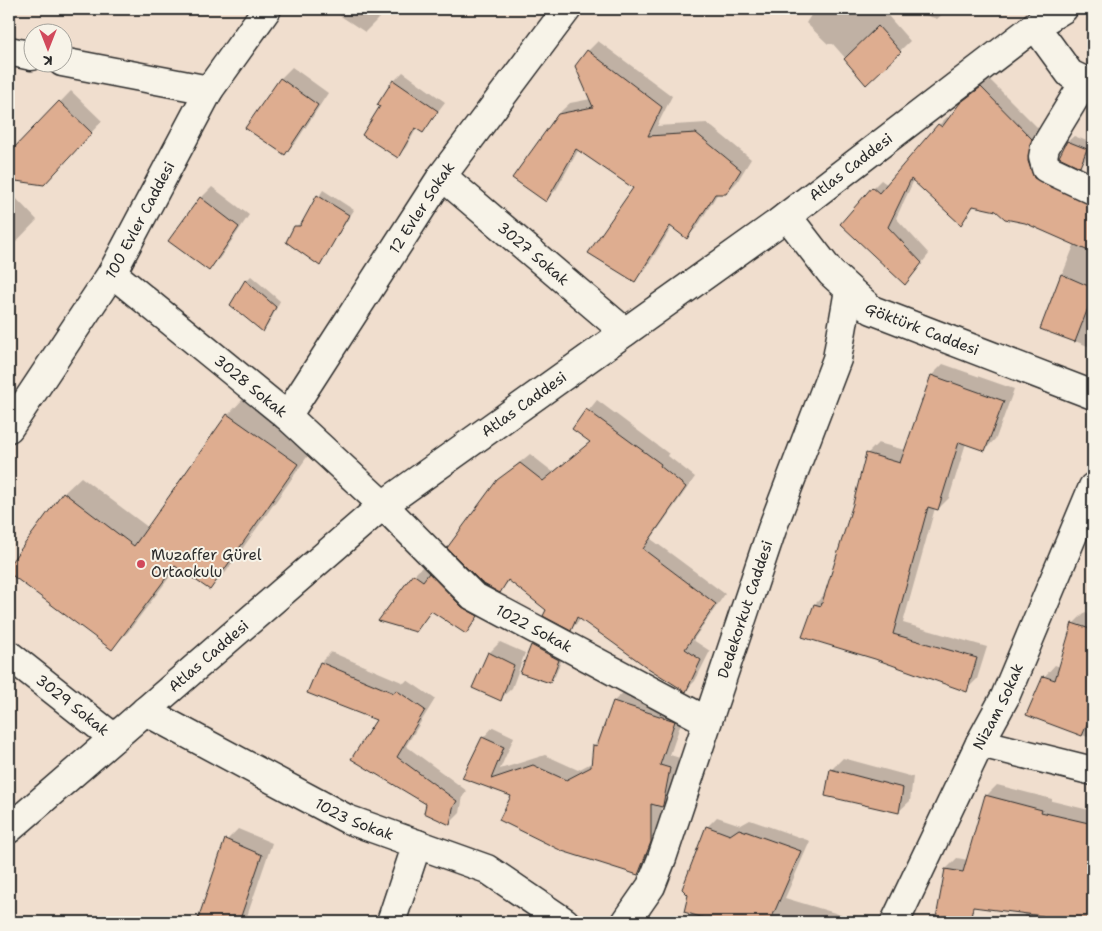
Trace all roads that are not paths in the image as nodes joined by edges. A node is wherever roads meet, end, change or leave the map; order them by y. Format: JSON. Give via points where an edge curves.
{"nodes":[{"id":1,"x":267,"y":9,"type":"edge"},
{"id":2,"x":1062,"y":9,"type":"edge"},
{"id":3,"x":556,"y":12,"type":"edge"},
{"id":4,"x":1035,"y":26,"type":"junction"},
{"id":5,"x":9,"y":51,"type":"edge"},
{"id":6,"x":22,"y":54,"type":"edge"},
{"id":7,"x":72,"y":64,"type":"edge"},
{"id":8,"x":1089,"y":83,"type":"edge"},
{"id":9,"x":209,"y":90,"type":"junction"},
{"id":10,"x":442,"y":176,"type":"junction"},
{"id":11,"x":1093,"y":190,"type":"edge"},
{"id":12,"x":787,"y":216,"type":"junction"},
{"id":13,"x":112,"y":273,"type":"junction"},
{"id":14,"x":850,"y":290,"type":"junction"},
{"id":15,"x":625,"y":332,"type":"junction"},
{"id":16,"x":1093,"y":394,"type":"edge"},
{"id":17,"x":287,"y":416,"type":"junction"},
{"id":18,"x":9,"y":428,"type":"edge"},
{"id":19,"x":1093,"y":487,"type":"edge"},
{"id":20,"x":383,"y":504,"type":"junction"},
{"id":21,"x":9,"y":655,"type":"edge"},
{"id":22,"x":145,"y":711,"type":"junction"},
{"id":23,"x":707,"y":721,"type":"junction"},
{"id":24,"x":114,"y":738,"type":"junction"},
{"id":25,"x":980,"y":743,"type":"junction"},
{"id":26,"x":1093,"y":771,"type":"edge"},
{"id":27,"x":9,"y":829,"type":"edge"},
{"id":28,"x":417,"y":844,"type":"junction"},
{"id":29,"x":391,"y":922,"type":"edge"},
{"id":30,"x":565,"y":922,"type":"edge"},
{"id":31,"x":626,"y":922,"type":"edge"},
{"id":32,"x":895,"y":922,"type":"edge"}],
"edges":[{"from":1,"to":9,"type":"street","name":"100 Evler Caddesi"},
{"from":2,"to":4,"type":"street","name":"Atlas Caddesi"},
{"from":3,"to":10,"type":"street","name":"12 Evler Sokak"},
{"from":4,"to":8,"type":"street","via":[[1070,74]]},
{"from":4,"to":12,"type":"street","name":"Atlas Caddesi"},
{"from":5,"to":6,"type":"street"},
{"from":7,"to":9,"type":"street"},
{"from":8,"to":11,"type":"street","via":[[1045,146],[1043,157],[1046,168]]},
{"from":9,"to":13,"type":"street","name":"100 Evler Caddesi"},
{"from":10,"to":15,"type":"street","name":"3027 Sokak"},
{"from":10,"to":17,"type":"street","name":"12 Evler Sokak"},
{"from":12,"to":14,"type":"street","name":"Göktürk Caddesi","via":[[831,273]]},
{"from":12,"to":15,"type":"street","name":"Atlas Caddesi"},
{"from":13,"to":17,"type":"street","name":"3028 Sokak"},
{"from":13,"to":18,"type":"street","name":"100 Evler Caddesi"},
{"from":14,"to":16,"type":"street","name":"Göktürk Caddesi","via":[[872,310]]},
{"from":14,"to":23,"type":"street","name":"Dedekorkut Caddesi","via":[[837,359],[772,529]]},
{"from":15,"to":20,"type":"street","name":"Atlas Caddesi"},
{"from":17,"to":20,"type":"street","name":"3028 Sokak"},
{"from":19,"to":25,"type":"street","name":"Nizam Sokak","via":[[1005,697]]},
{"from":20,"to":22,"type":"street","name":"Atlas Caddesi"},
{"from":20,"to":23,"type":"street","name":"1022 Sokak","via":[[473,596]]},
{"from":21,"to":24,"type":"street","name":"3029 Sokak"},
{"from":22,"to":24,"type":"street","name":"Atlas Caddesi"},
{"from":22,"to":28,"type":"street","name":"1023 Sokak","via":[[347,819]]},
{"from":23,"to":31,"type":"street","name":"Dedekorkut Caddesi","via":[[651,886]]},
{"from":24,"to":27,"type":"street","name":"Atlas Caddesi"},
{"from":25,"to":26,"type":"street"},
{"from":25,"to":32,"type":"street","name":"Nizam Sokak"},
{"from":28,"to":29,"type":"street"},
{"from":28,"to":30,"type":"street","name":"1023 Sokak","via":[[487,869]]}]}
